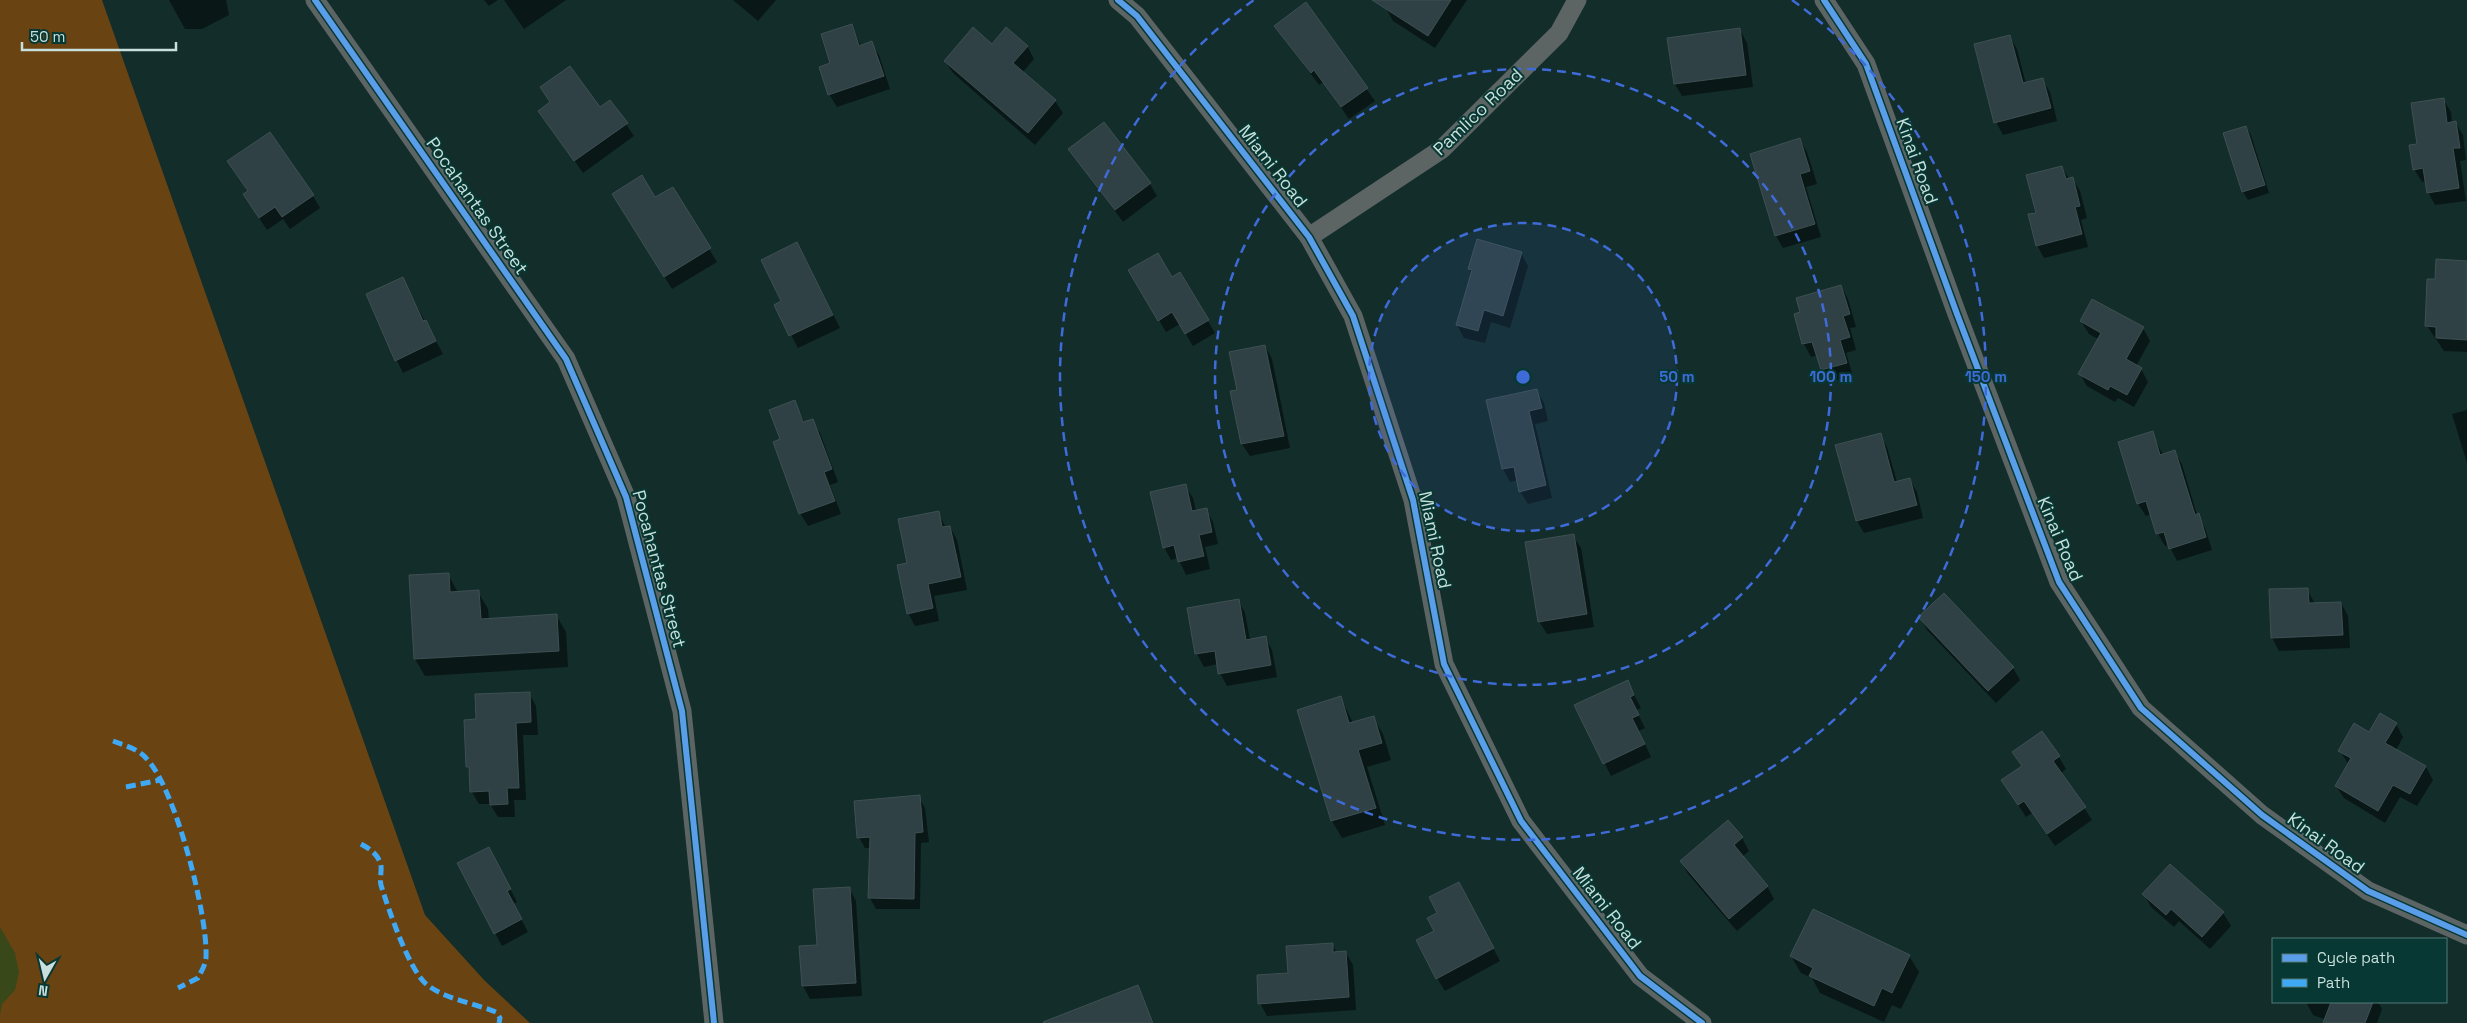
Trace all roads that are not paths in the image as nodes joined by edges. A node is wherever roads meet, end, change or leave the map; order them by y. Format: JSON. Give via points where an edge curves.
{"nodes":[{"id":1,"x":315,"y":0,"type":"edge"},
{"id":2,"x":1118,"y":0,"type":"edge"},
{"id":3,"x":1577,"y":0,"type":"edge"},
{"id":4,"x":1824,"y":0,"type":"edge"},
{"id":5,"x":1309,"y":237,"type":"junction"},
{"id":6,"x":2467,"y":934,"type":"edge"},
{"id":7,"x":714,"y":1023,"type":"edge"},
{"id":8,"x":1702,"y":1023,"type":"edge"}],
"edges":[{"from":1,"to":7,"type":"street","name":"Pocahantas Street","via":[[566,359],[626,497],[682,711]]},
{"from":2,"to":5,"type":"street","name":"Miami Road","via":[[1137,16]]},
{"from":3,"to":5,"type":"street","name":"Pamlico Road","via":[[1559,33],[1442,149]]},
{"from":4,"to":6,"type":"street","name":"Kinai Road","via":[[1866,64],[2058,582],[2141,708],[2262,816],[2368,891]]},
{"from":5,"to":8,"type":"street","name":"Miami Road","via":[[1353,316],[1412,500],[1444,664],[1521,821],[1640,976]]}]}
